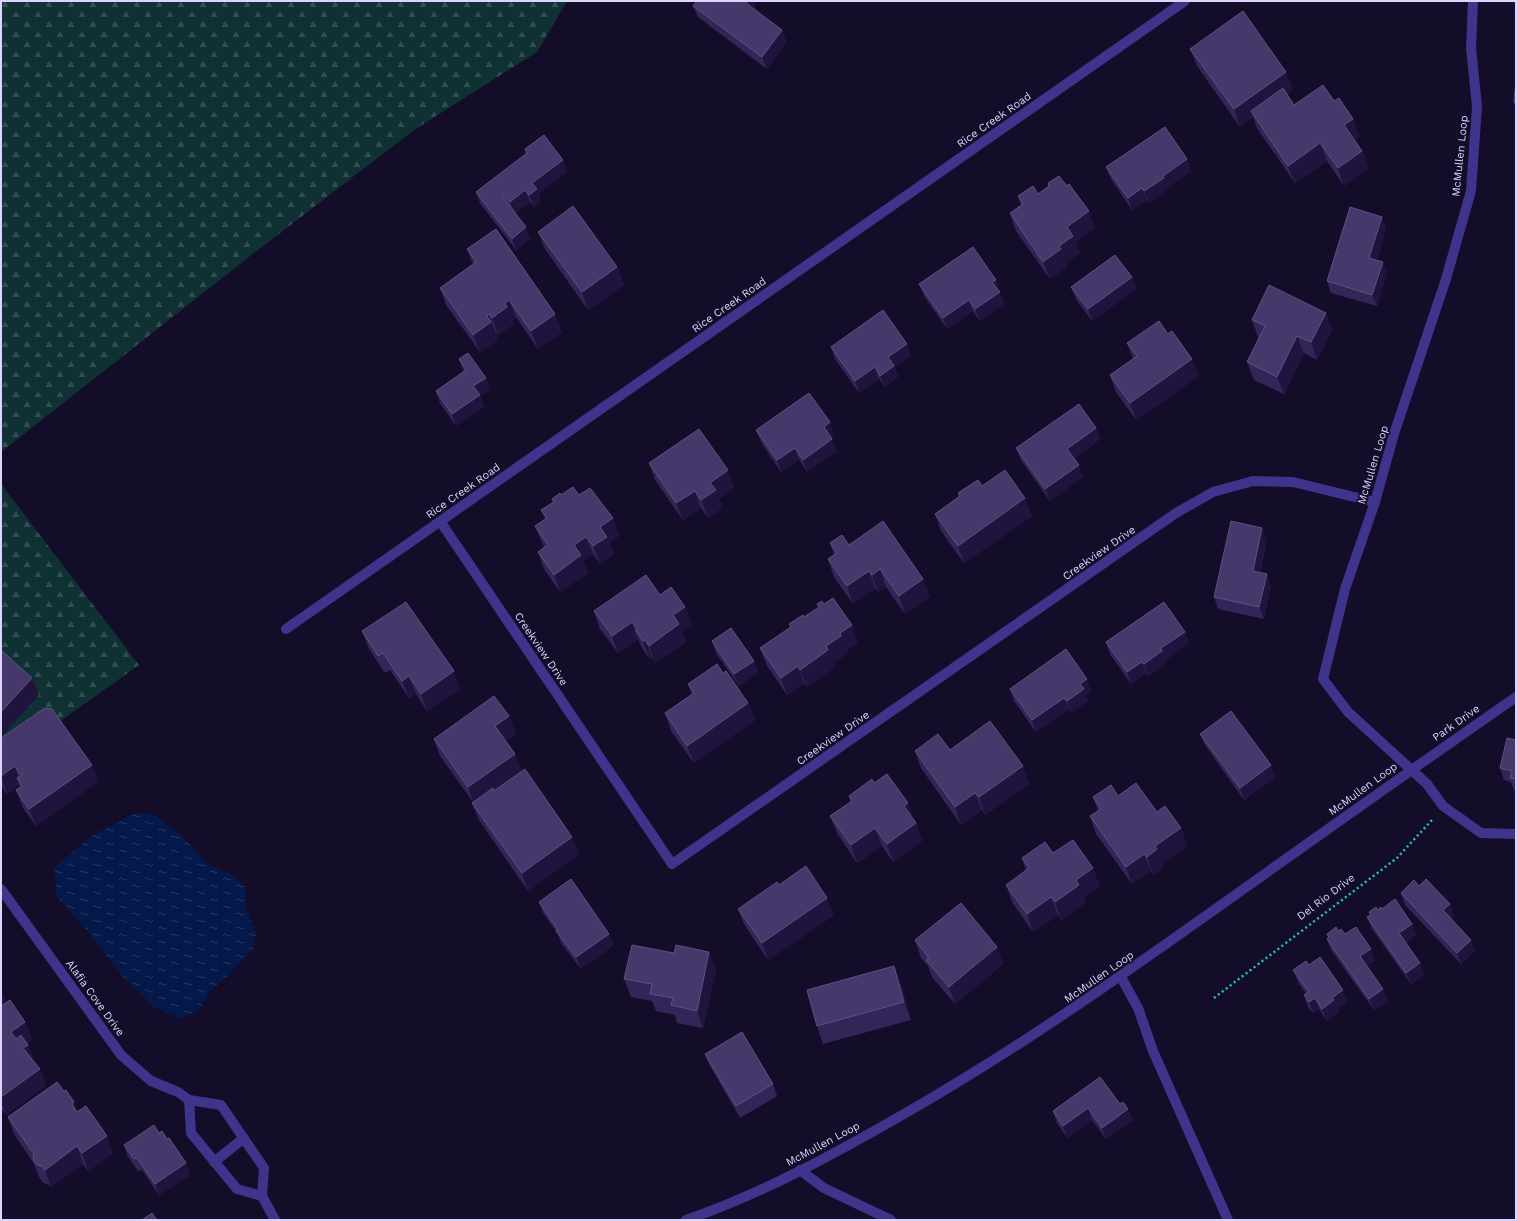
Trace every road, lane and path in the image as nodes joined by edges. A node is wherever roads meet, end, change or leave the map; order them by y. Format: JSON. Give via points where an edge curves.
{"nodes":[{"id":1,"x":1185,"y":1,"type":"edge"},
{"id":2,"x":1473,"y":1,"type":"edge"},
{"id":3,"x":1374,"y":502,"type":"junction"},
{"id":4,"x":440,"y":522,"type":"junction"},
{"id":5,"x":286,"y":629,"type":"dead end"},
{"id":6,"x":1516,"y":697,"type":"edge"},
{"id":7,"x":1410,"y":770,"type":"junction"},
{"id":8,"x":1443,"y":806,"type":"junction"},
{"id":9,"x":1516,"y":834,"type":"edge"},
{"id":10,"x":1,"y":889,"type":"edge"},
{"id":11,"x":1121,"y":977,"type":"junction"},
{"id":12,"x":1214,"y":998,"type":"dead end"},
{"id":13,"x":189,"y":1100,"type":"junction"},
{"id":14,"x":244,"y":1138,"type":"junction"},
{"id":15,"x":214,"y":1162,"type":"junction"},
{"id":16,"x":800,"y":1170,"type":"junction"},
{"id":17,"x":262,"y":1196,"type":"junction"},
{"id":18,"x":275,"y":1220,"type":"edge"},
{"id":19,"x":686,"y":1220,"type":"edge"},
{"id":20,"x":891,"y":1220,"type":"edge"},
{"id":21,"x":1228,"y":1220,"type":"edge"}],
"edges":[{"from":1,"to":4,"type":"street","name":"Rice Creek Road"},
{"from":2,"to":3,"type":"street","name":"McMullen Loop","via":[[1471,48],[1477,106],[1471,191],[1446,280]]},
{"from":3,"to":4,"type":"street","name":"Creekview Drive","via":[[1293,482],[1253,481],[1213,492],[1170,518],[672,864]]},
{"from":3,"to":7,"type":"street","name":"McMullen Loop","via":[[1345,589],[1323,680],[1348,712]]},
{"from":4,"to":5,"type":"street","name":"Rice Creek Road"},
{"from":6,"to":7,"type":"street","name":"Park Drive"},
{"from":7,"to":8,"type":"street","via":[[1427,784]]},
{"from":7,"to":11,"type":"street","name":"McMullen Loop"},
{"from":8,"to":9,"type":"street","via":[[1481,833]]},
{"from":8,"to":12,"type":"path","name":"Del Rio Drive","via":[[1397,858]]},
{"from":10,"to":13,"type":"street","name":"Alafia Cove Drive","via":[[121,1055],[151,1081],[178,1092]]},
{"from":11,"to":16,"type":"street","name":"McMullen Loop","via":[[1042,1030],[934,1096]]},
{"from":11,"to":21,"type":"street","via":[[1138,1008],[1153,1051]]},
{"from":13,"to":14,"type":"street","name":"Alafia Cove Drive","via":[[221,1105]]},
{"from":13,"to":15,"type":"street","via":[[191,1132]]},
{"from":14,"to":15,"type":"street"},
{"from":14,"to":17,"type":"street","name":"Alafia Cove Drive","via":[[264,1168]]},
{"from":15,"to":17,"type":"street","via":[[237,1189]]},
{"from":16,"to":19,"type":"street","name":"McMullen Loop","via":[[715,1210]]},
{"from":16,"to":20,"type":"street","via":[[824,1188]]},
{"from":17,"to":18,"type":"street"}]}
